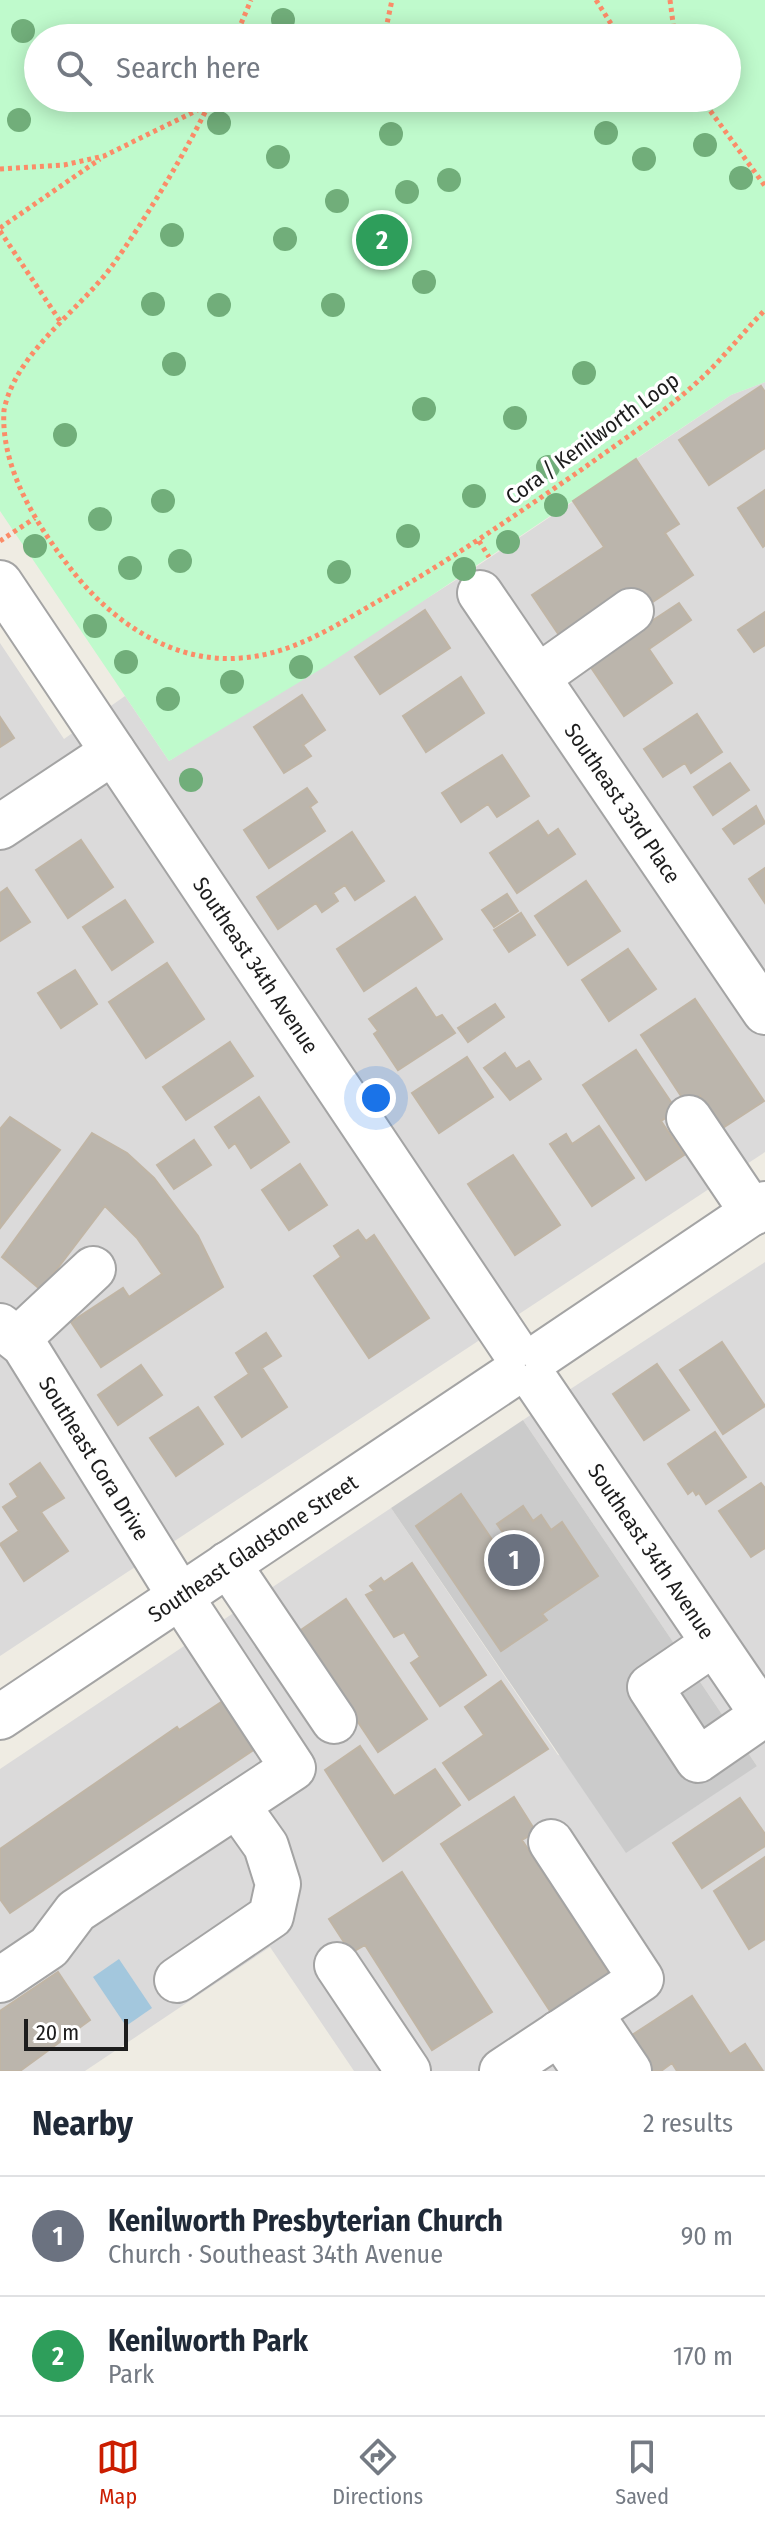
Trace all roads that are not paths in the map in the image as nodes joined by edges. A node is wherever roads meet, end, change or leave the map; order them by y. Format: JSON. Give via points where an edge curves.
{"nodes":[{"id":1,"x":0,"y":583,"type":"edge"},
{"id":2,"x":480,"y":593,"type":"dead end"},
{"id":3,"x":631,"y":611,"type":"dead end"},
{"id":4,"x":538,"y":677,"type":"junction"},
{"id":5,"x":113,"y":752,"type":"junction"},
{"id":6,"x":0,"y":827,"type":"edge"},
{"id":7,"x":765,"y":1012,"type":"edge"},
{"id":8,"x":689,"y":1118,"type":"dead end"},
{"id":9,"x":759,"y":1208,"type":"edge"},
{"id":10,"x":93,"y":1269,"type":"dead end"},
{"id":11,"x":9,"y":1333,"type":"edge"},
{"id":12,"x":525,"y":1366,"type":"junction"},
{"id":13,"x":228,"y":1564,"type":"junction"},
{"id":14,"x":180,"y":1596,"type":"junction"},
{"id":15,"x":713,"y":1644,"type":"junction"},
{"id":16,"x":764,"y":1716,"type":"edge"},
{"id":17,"x":0,"y":1717,"type":"edge"},
{"id":18,"x":334,"y":1721,"type":"dead end"},
{"id":19,"x":237,"y":1805,"type":"junction"},
{"id":20,"x":551,"y":1842,"type":"dead end"},
{"id":21,"x":337,"y":1965,"type":"dead end"},
{"id":22,"x":0,"y":1980,"type":"edge"},
{"id":23,"x":177,"y":1980,"type":"dead end"},
{"id":24,"x":575,"y":2023,"type":"junction"},
{"id":25,"x":408,"y":2071,"type":"edge"},
{"id":26,"x":502,"y":2071,"type":"edge"},
{"id":27,"x":585,"y":2071,"type":"edge"},
{"id":28,"x":629,"y":2071,"type":"edge"}],
"edges":[{"from":1,"to":5,"type":"street","name":"Southeast 34th Avenue"},
{"from":2,"to":4,"type":"street","name":"Southeast 33rd Place"},
{"from":3,"to":4,"type":"street"},
{"from":4,"to":7,"type":"street","name":"Southeast 33rd Place"},
{"from":5,"to":6,"type":"street"},
{"from":5,"to":12,"type":"street","name":"Southeast 34th Avenue"},
{"from":8,"to":9,"type":"street"},
{"from":9,"to":12,"type":"street","name":"Southeast Gladstone Street"},
{"from":10,"to":11,"type":"street"},
{"from":11,"to":14,"type":"street","name":"Southeast Cora Drive"},
{"from":12,"to":13,"type":"street","name":"Southeast Gladstone Street"},
{"from":12,"to":15,"type":"street","name":"Southeast 34th Avenue"},
{"from":13,"to":14,"type":"street","name":"Southeast Gladstone Street"},
{"from":13,"to":18,"type":"street"},
{"from":14,"to":17,"type":"street","name":"Southeast Gladstone Street"},
{"from":14,"to":19,"type":"street","name":"Southeast Cora Drive","via":[[293,1768]]},
{"from":15,"to":16,"type":"street","name":"Southeast 34th Avenue"},
{"from":15,"to":16,"type":"street","via":[[650,1687],[698,1760]]},
{"from":19,"to":22,"type":"street","via":[[76,1911],[49,1947]]},
{"from":19,"to":23,"type":"street","via":[[266,1846],[278,1884],[271,1916]]},
{"from":20,"to":24,"type":"street","via":[[641,1979]]},
{"from":21,"to":25,"type":"street"},
{"from":24,"to":26,"type":"street"},
{"from":24,"to":27,"type":"street"},
{"from":24,"to":28,"type":"street"}]}
